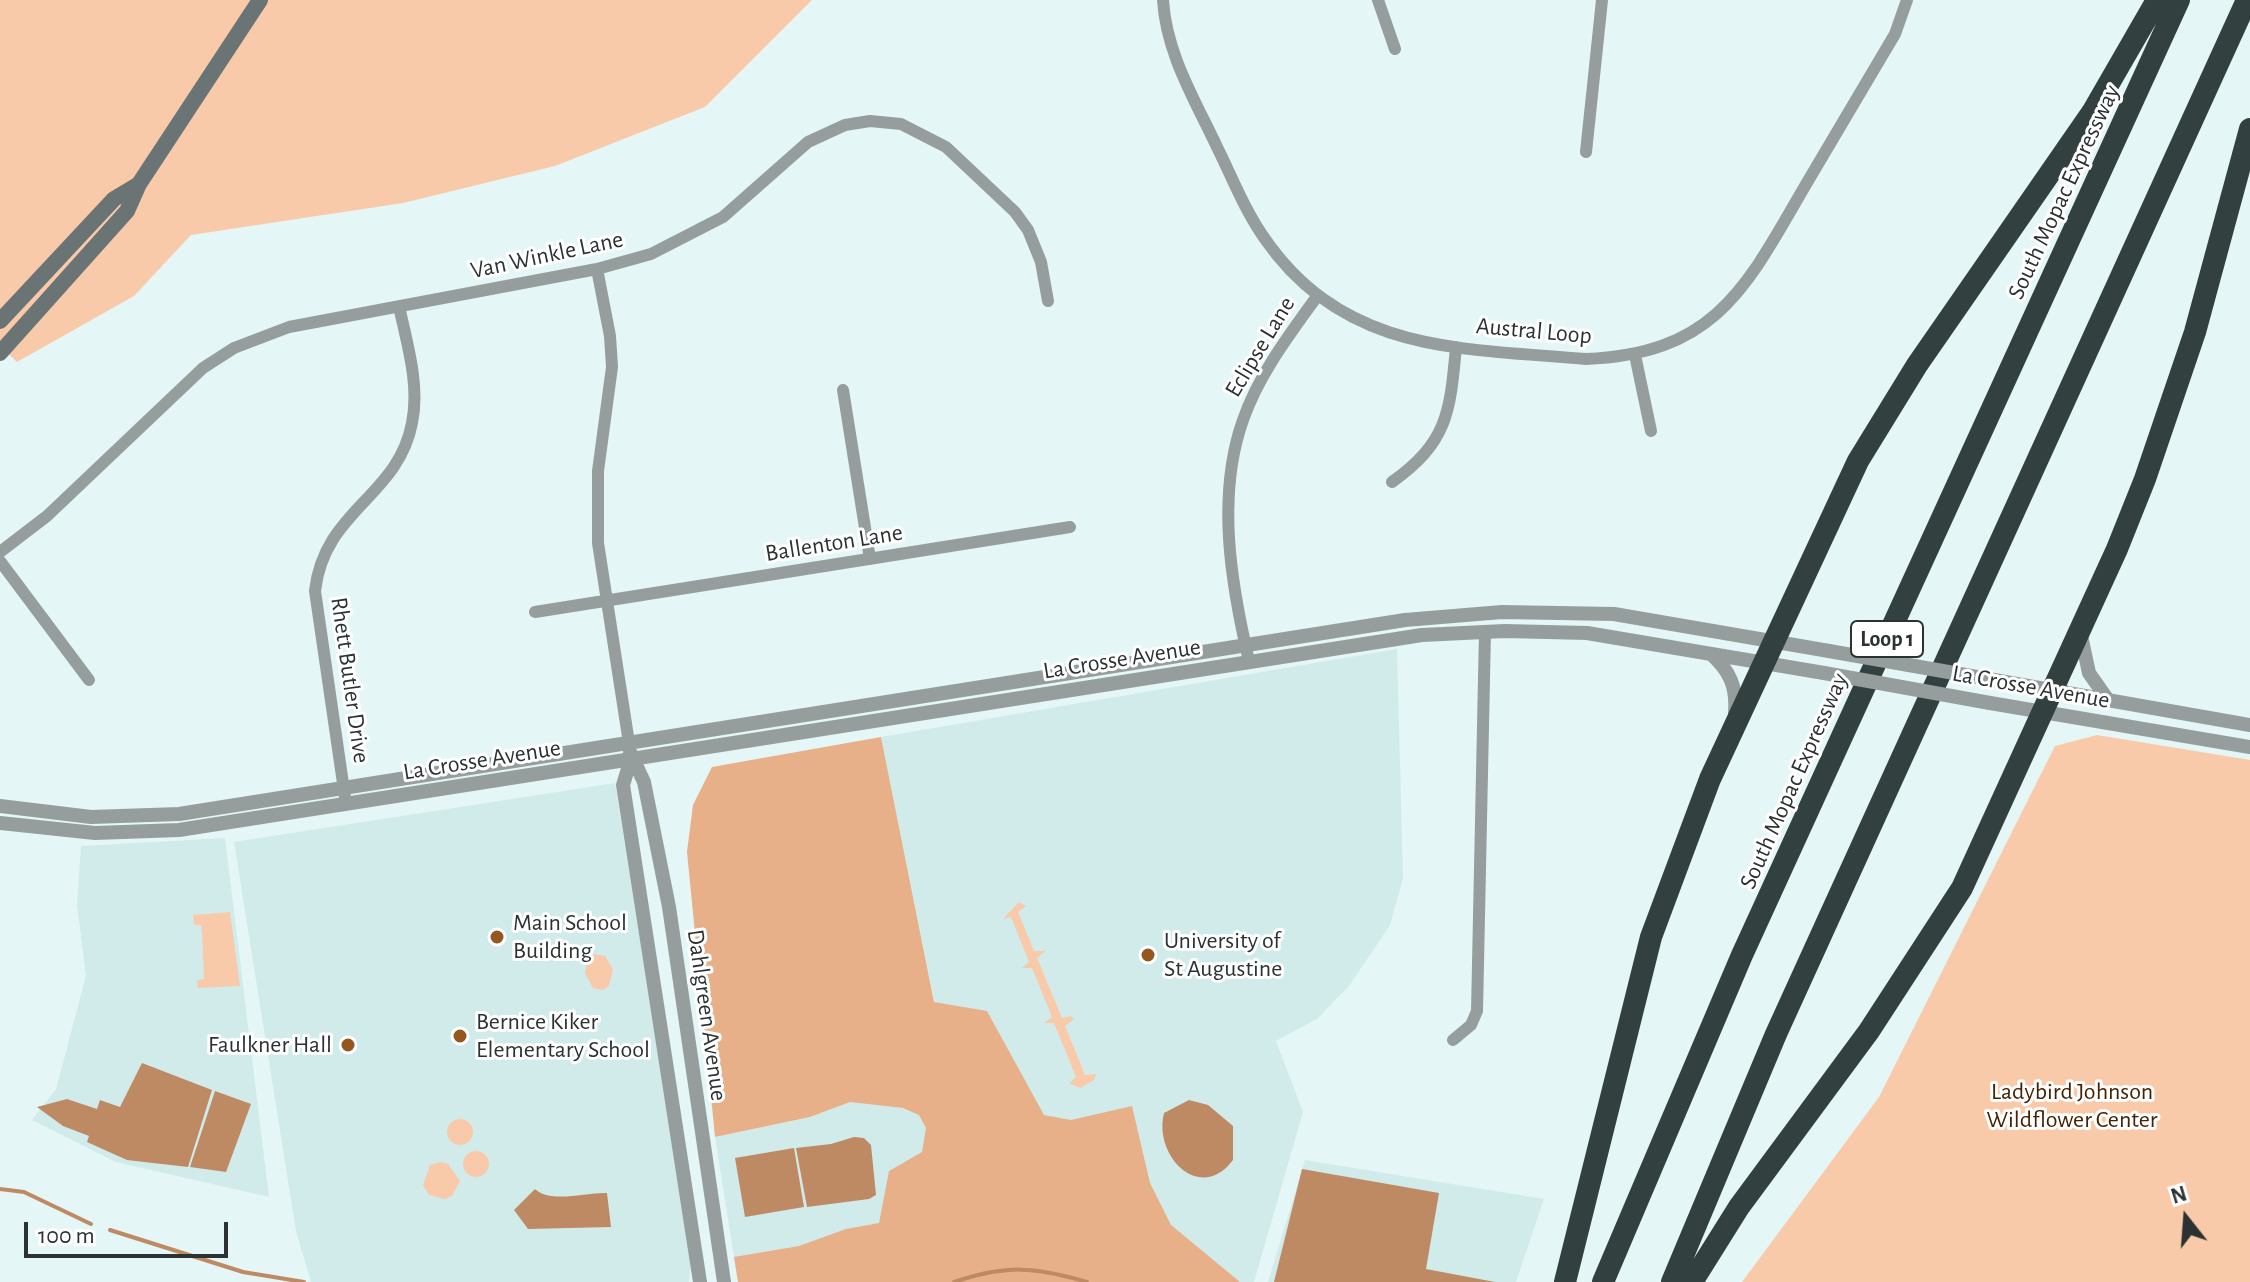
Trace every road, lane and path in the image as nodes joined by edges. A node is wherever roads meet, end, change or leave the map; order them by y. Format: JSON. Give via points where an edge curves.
{"nodes":[{"id":1,"x":260,"y":0,"type":"edge"},
{"id":2,"x":1163,"y":0,"type":"edge"},
{"id":3,"x":1378,"y":0,"type":"edge"},
{"id":4,"x":1602,"y":0,"type":"edge"},
{"id":5,"x":1907,"y":0,"type":"edge"},
{"id":6,"x":2157,"y":0,"type":"edge"},
{"id":7,"x":2179,"y":0,"type":"edge"},
{"id":8,"x":2247,"y":0,"type":"edge"},
{"id":9,"x":1395,"y":49,"type":"dead end"},
{"id":10,"x":2250,"y":129,"type":"edge"},
{"id":11,"x":1586,"y":152,"type":"dead end"},
{"id":12,"x":139,"y":184,"type":"junction"},
{"id":13,"x":597,"y":269,"type":"junction"},
{"id":14,"x":1318,"y":295,"type":"junction"},
{"id":15,"x":1048,"y":301,"type":"dead end"},
{"id":16,"x":399,"y":306,"type":"junction"},
{"id":17,"x":0,"y":321,"type":"edge"},
{"id":18,"x":1456,"y":347,"type":"junction"},
{"id":19,"x":0,"y":353,"type":"edge"},
{"id":20,"x":1635,"y":355,"type":"junction"},
{"id":21,"x":843,"y":390,"type":"dead end"},
{"id":22,"x":1651,"y":431,"type":"dead end"},
{"id":23,"x":1392,"y":482,"type":"dead end"},
{"id":24,"x":1070,"y":527,"type":"dead end"},
{"id":25,"x":0,"y":552,"type":"edge"},
{"id":26,"x":870,"y":559,"type":"junction"},
{"id":27,"x":0,"y":561,"type":"edge"},
{"id":28,"x":606,"y":601,"type":"junction"},
{"id":29,"x":535,"y":612,"type":"dead end"},
{"id":30,"x":2080,"y":629,"type":"junction"},
{"id":31,"x":1485,"y":631,"type":"junction"},
{"id":32,"x":1245,"y":644,"type":"junction"},
{"id":33,"x":1771,"y":652,"type":"junction"},
{"id":34,"x":1711,"y":654,"type":"junction"},
{"id":35,"x":1249,"y":661,"type":"junction"},
{"id":36,"x":89,"y":680,"type":"dead end"},
{"id":37,"x":2052,"y":690,"type":"junction"},
{"id":38,"x":2108,"y":700,"type":"junction"},
{"id":39,"x":2042,"y":712,"type":"junction"},
{"id":40,"x":2250,"y":725,"type":"edge"},
{"id":41,"x":1733,"y":731,"type":"junction"},
{"id":42,"x":629,"y":743,"type":"junction"},
{"id":43,"x":2250,"y":747,"type":"edge"},
{"id":44,"x":631,"y":759,"type":"junction"},
{"id":45,"x":344,"y":788,"type":"junction"},
{"id":46,"x":346,"y":804,"type":"junction"},
{"id":47,"x":0,"y":806,"type":"edge"},
{"id":48,"x":62,"y":814,"type":"junction"},
{"id":49,"x":0,"y":823,"type":"edge"},
{"id":50,"x":60,"y":831,"type":"junction"},
{"id":51,"x":1453,"y":1040,"type":"dead end"},
{"id":52,"x":700,"y":1282,"type":"edge"},
{"id":53,"x":724,"y":1282,"type":"edge"},
{"id":54,"x":1565,"y":1282,"type":"edge"},
{"id":55,"x":1603,"y":1282,"type":"edge"},
{"id":56,"x":1672,"y":1282,"type":"edge"},
{"id":57,"x":1692,"y":1282,"type":"edge"}],
"edges":[{"from":1,"to":12,"type":"main road"},
{"from":2,"to":14,"type":"street","name":"Austral Loop","via":[[1178,67],[1252,218],[1281,259]]},
{"from":3,"to":9,"type":"street"},
{"from":4,"to":11,"type":"street"},
{"from":5,"to":20,"type":"street","name":"Austral Loop","via":[[1895,34],[1742,290],[1685,337]]},
{"from":6,"to":33,"type":"highway","via":[[2093,111],[1917,365],[1858,461]]},
{"from":7,"to":55,"type":"highway","name":"South Mopac Expressway","number":"Loop 1","via":[[1742,955]]},
{"from":8,"to":56,"type":"highway","number":"Loop 1","via":[[1776,1034]]},
{"from":10,"to":30,"type":"highway","via":[[2168,412],[2117,549]]},
{"from":12,"to":17,"type":"main road","via":[[114,199]]},
{"from":12,"to":19,"type":"main road","via":[[127,211]]},
{"from":13,"to":15,"type":"street","name":"Van Winkle Lane","via":[[651,254],[705,229],[819,136],[857,122],[884,122],[936,139],[1015,212],[1037,250]]},
{"from":13,"to":16,"type":"street","name":"Van Winkle Lane"},
{"from":13,"to":28,"type":"street","name":"Dahlgreen Avenue","via":[[612,367],[597,492]]},
{"from":14,"to":18,"type":"street","name":"Austral Loop","via":[[1347,315],[1402,339]]},
{"from":14,"to":32,"type":"street","name":"Eclipse Lane","via":[[1259,383],[1233,455],[1229,540]]},
{"from":16,"to":25,"type":"street","name":"Van Winkle Lane","via":[[289,327],[225,353],[47,516]]},
{"from":16,"to":45,"type":"street","name":"Rhett Butler Drive","via":[[414,388],[410,434],[386,480],[330,540],[317,575],[315,602]]},
{"from":18,"to":20,"type":"street","name":"Austral Loop","via":[[1586,359]]},
{"from":18,"to":23,"type":"street","via":[[1445,424],[1424,457]]},
{"from":20,"to":22,"type":"street"},
{"from":21,"to":26,"type":"street"},
{"from":24,"to":26,"type":"street","name":"Ballenton Lane"},
{"from":26,"to":28,"type":"street","name":"Ballenton Lane"},
{"from":27,"to":36,"type":"street"},
{"from":28,"to":29,"type":"street","name":"Ballenton Lane"},
{"from":28,"to":42,"type":"street","name":"Dahlgreen Avenue"},
{"from":30,"to":37,"type":"highway"},
{"from":30,"to":38,"type":"street","via":[[2089,673]]},
{"from":31,"to":34,"type":"street","name":"La Crosse Avenue","via":[[1609,635]]},
{"from":31,"to":35,"type":"street","name":"La Crosse Avenue"},
{"from":31,"to":51,"type":"street","via":[[1477,1011],[1471,1025]]},
{"from":32,"to":33,"type":"street","name":"La Crosse Avenue","via":[[1405,620],[1502,612],[1614,614]]},
{"from":32,"to":35,"type":"street","name":"Eclipse Lane"},
{"from":32,"to":42,"type":"street","name":"La Crosse Avenue"},
{"from":33,"to":34,"type":"street","name":"La Crosse Avenue"},
{"from":33,"to":37,"type":"street","name":"La Crosse Avenue","bridge":true,"via":[[1829,651]]},
{"from":33,"to":39,"type":"street","name":"La Crosse Avenue","bridge":true,"via":[[1824,673]]},
{"from":33,"to":41,"type":"highway"},
{"from":34,"to":41,"type":"street","via":[[1726,668],[1736,695]]},
{"from":35,"to":44,"type":"street","name":"La Crosse Avenue"},
{"from":37,"to":38,"type":"street","name":"La Crosse Avenue"},
{"from":37,"to":39,"type":"highway"},
{"from":38,"to":40,"type":"street","name":"La Crosse Avenue"},
{"from":39,"to":43,"type":"street","name":"La Crosse Avenue"},
{"from":39,"to":57,"type":"highway","via":[[1962,888],[1869,1031],[1739,1207]]},
{"from":41,"to":54,"type":"highway","via":[[1651,937]]},
{"from":42,"to":44,"type":"street","name":"Dahlgreen Avenue"},
{"from":42,"to":45,"type":"street","name":"La Crosse Avenue"},
{"from":44,"to":46,"type":"street","name":"La Crosse Avenue"},
{"from":44,"to":52,"type":"street","name":"Dahlgreen Avenue","via":[[623,785]]},
{"from":44,"to":53,"type":"street","name":"Dahlgreen Avenue","via":[[644,782],[669,907]]},
{"from":45,"to":46,"type":"street","name":"Rhett Butler Drive"},
{"from":45,"to":48,"type":"street","name":"La Crosse Avenue","via":[[151,816]]},
{"from":46,"to":50,"type":"street","name":"La Crosse Avenue","via":[[179,830]]},
{"from":47,"to":48,"type":"street","name":"La Crosse Avenue"},
{"from":48,"to":50,"type":"street"},
{"from":49,"to":50,"type":"street","name":"La Crosse Avenue"}]}
